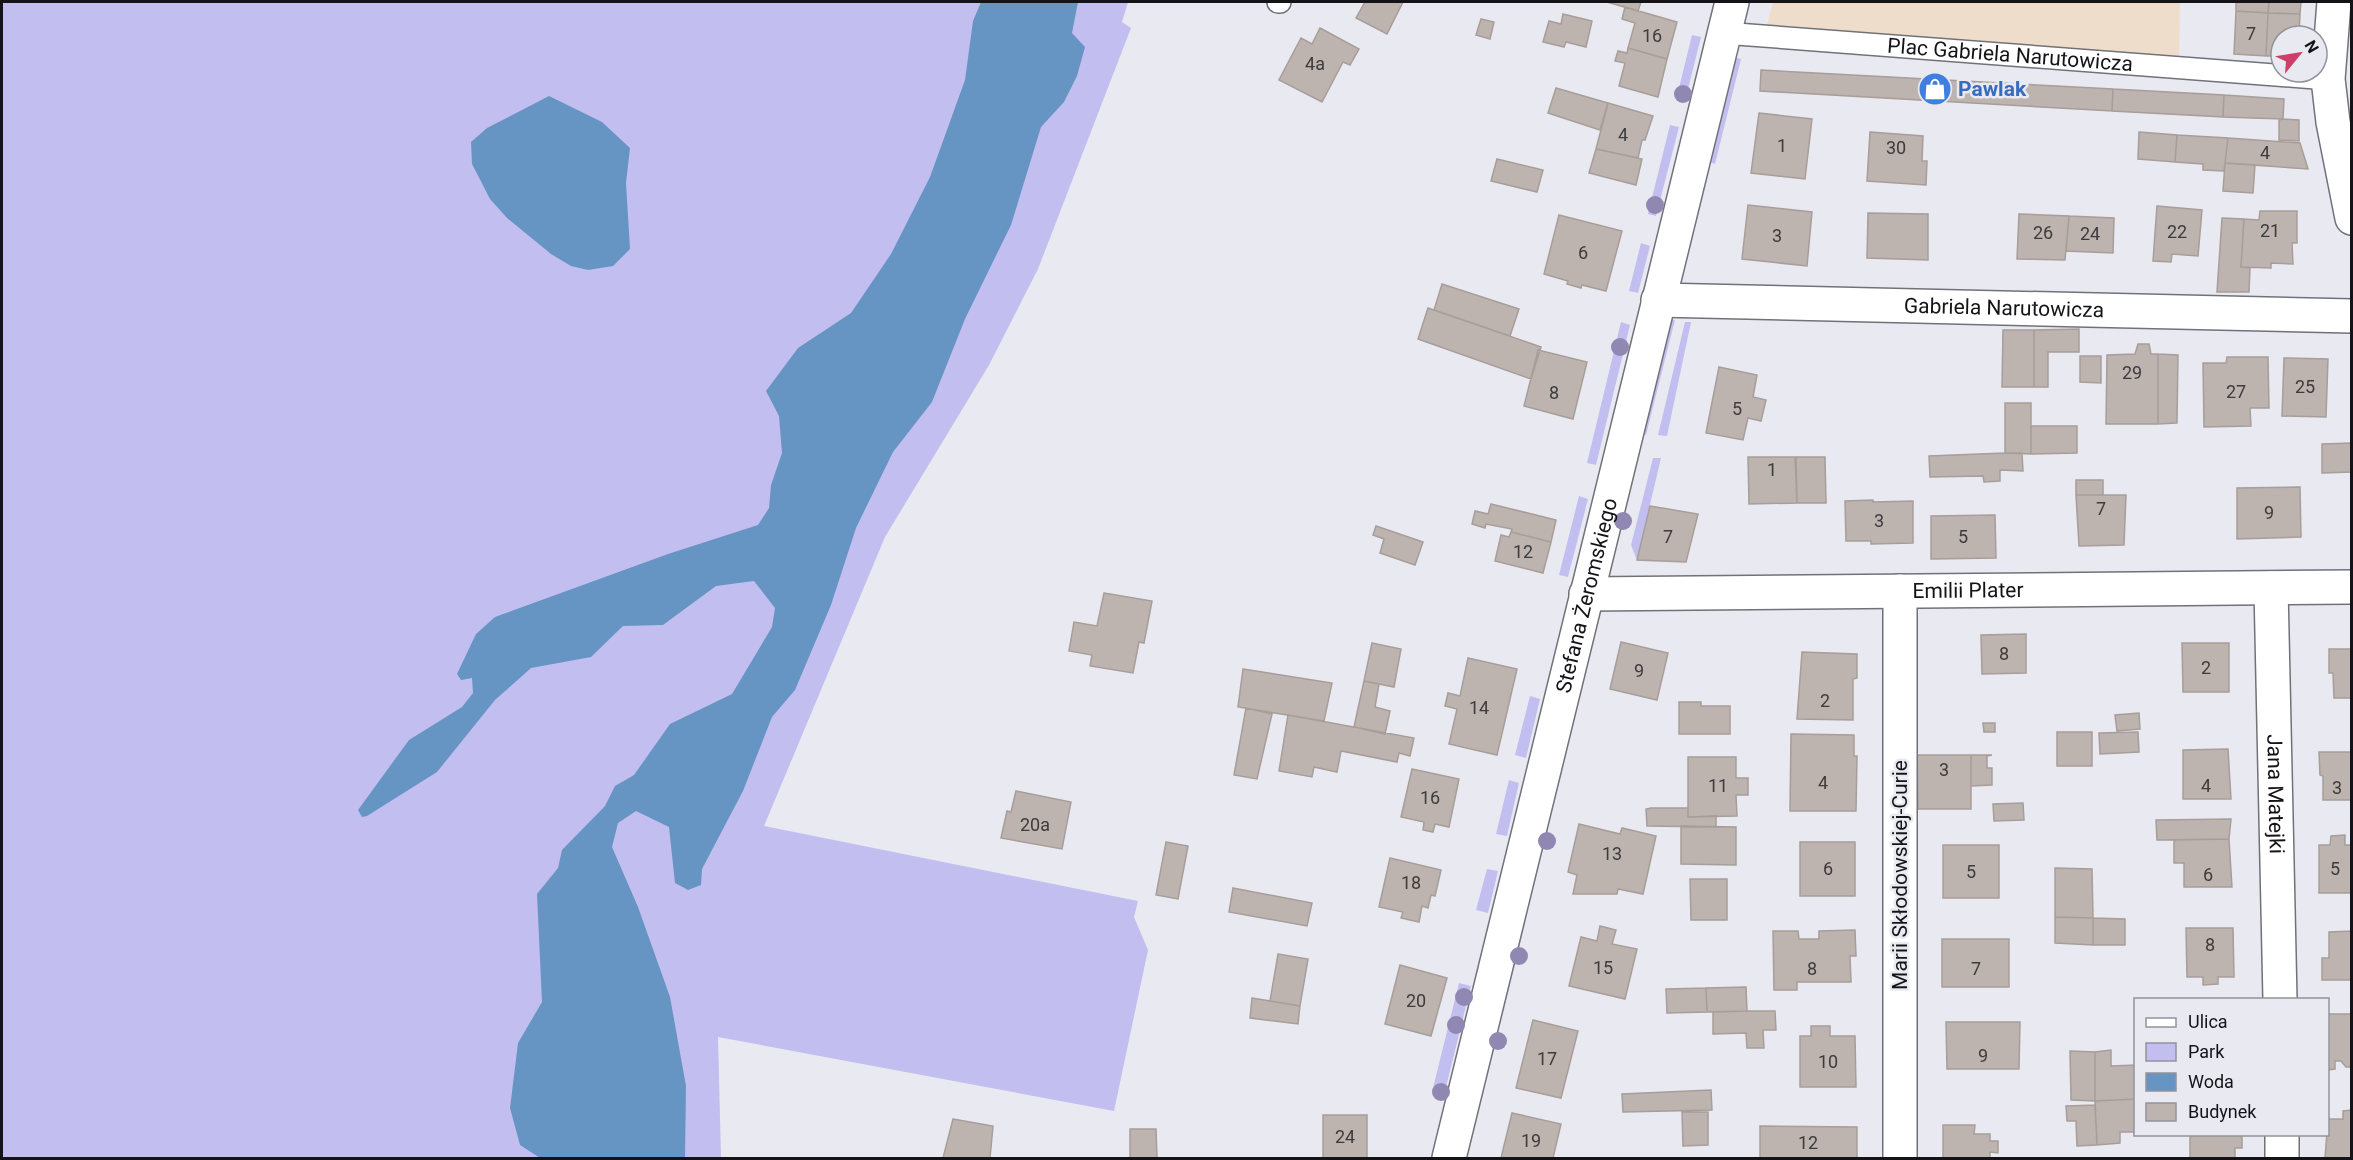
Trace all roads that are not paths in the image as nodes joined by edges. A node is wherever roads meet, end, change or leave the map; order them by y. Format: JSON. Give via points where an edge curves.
{"nodes":[{"id":1,"x":1732,"y":2,"type":"edge"},
{"id":2,"x":2334,"y":2,"type":"edge"},
{"id":3,"x":1724,"y":33,"type":"junction"},
{"id":4,"x":2329,"y":66,"type":"edge"},
{"id":5,"x":2269,"y":75,"type":"edge"},
{"id":6,"x":2329,"y":84,"type":"edge"},
{"id":7,"x":2352,"y":218,"type":"edge"},
{"id":8,"x":1658,"y":300,"type":"junction"},
{"id":9,"x":2352,"y":316,"type":"edge"},
{"id":10,"x":2352,"y":587,"type":"edge"},
{"id":11,"x":2271,"y":588,"type":"junction"},
{"id":12,"x":1900,"y":591,"type":"junction"},
{"id":13,"x":1586,"y":594,"type":"junction"},
{"id":14,"x":2280,"y":998,"type":"edge"},
{"id":15,"x":2282,"y":1136,"type":"edge"},
{"id":16,"x":1449,"y":1158,"type":"edge"},
{"id":17,"x":1900,"y":1158,"type":"edge"},
{"id":18,"x":2282,"y":1158,"type":"edge"}],
"edges":[{"from":1,"to":3,"type":"street"},
{"from":2,"to":4,"type":"street"},
{"from":3,"to":5,"type":"lane","name":"Plac Gabriela Narutowicza"},
{"from":3,"to":8,"type":"street","name":"Stefana Żeromskiego"},
{"from":6,"to":7,"type":"street"},
{"from":8,"to":9,"type":"street","name":"Gabriela Narutowicza"},
{"from":8,"to":13,"type":"street","name":"Stefana Żeromskiego"},
{"from":10,"to":11,"type":"street","name":"Emilii Plater"},
{"from":11,"to":12,"type":"street","name":"Emilii Plater"},
{"from":11,"to":14,"type":"street","name":"Jana Matejki"},
{"from":12,"to":13,"type":"street","name":"Emilii Plater"},
{"from":12,"to":17,"type":"street","name":"Marii Skłodowskiej-Curie"},
{"from":13,"to":16,"type":"street","name":"Stefana Żeromskiego"},
{"from":15,"to":18,"type":"street"}]}
